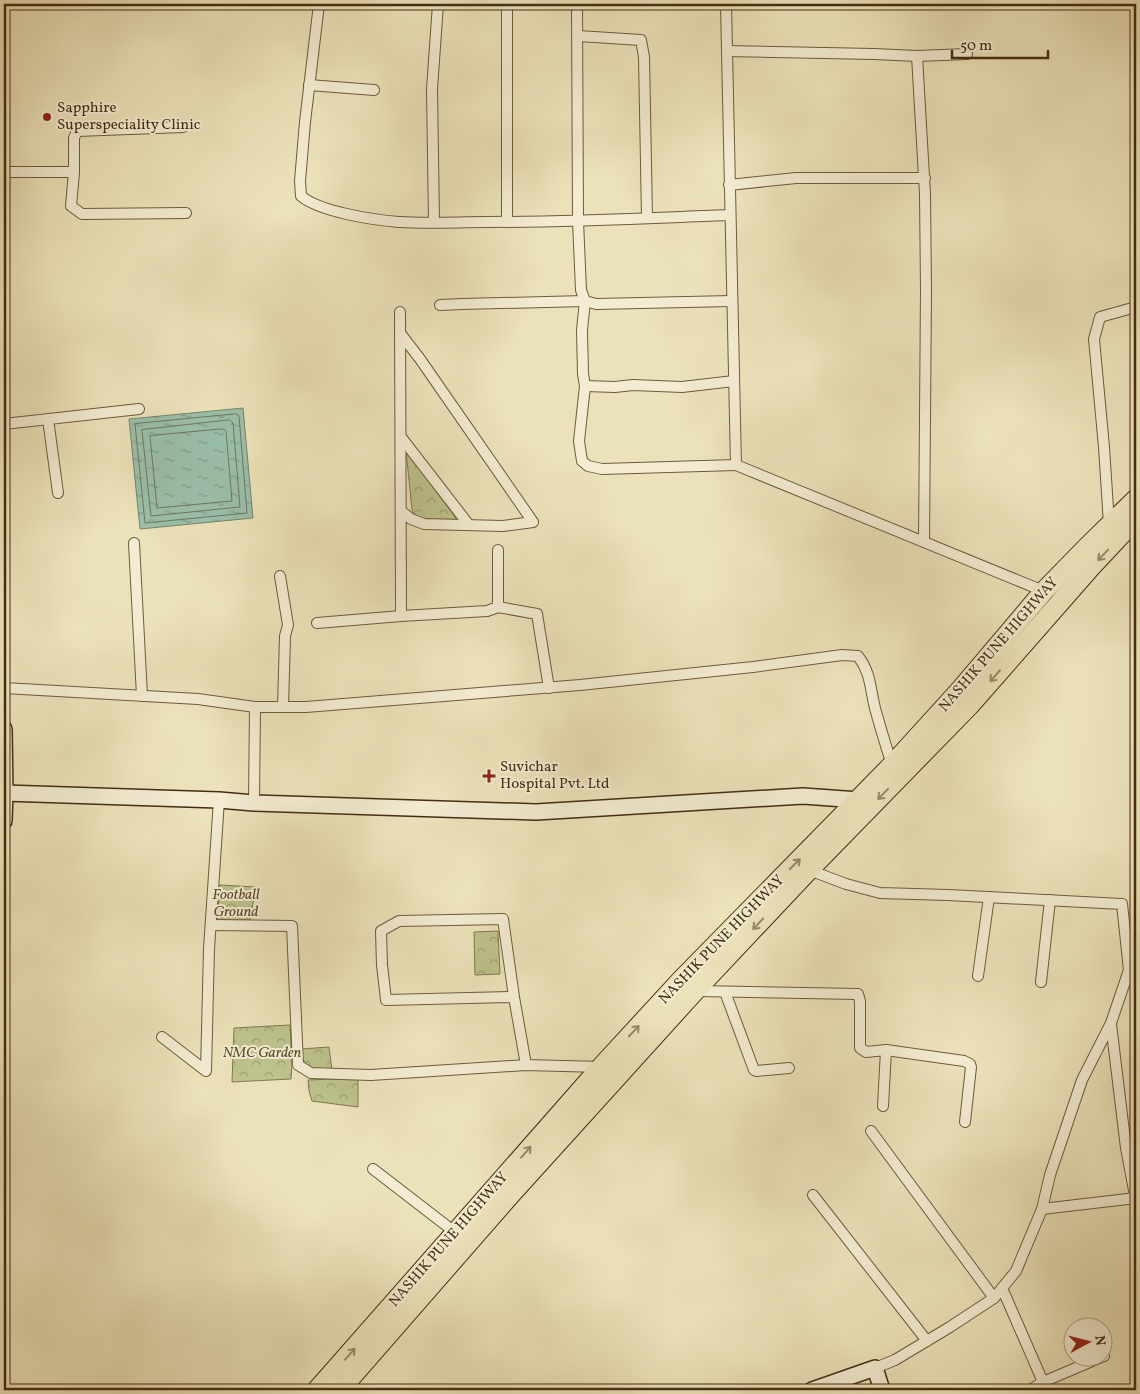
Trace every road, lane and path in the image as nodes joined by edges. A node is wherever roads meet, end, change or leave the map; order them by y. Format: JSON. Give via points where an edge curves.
{"nodes":[{"id":1,"x":319,"y":4,"type":"edge"},
{"id":2,"x":438,"y":4,"type":"edge"},
{"id":3,"x":507,"y":4,"type":"edge"},
{"id":4,"x":577,"y":4,"type":"edge"},
{"id":5,"x":726,"y":4,"type":"edge"},
{"id":6,"x":578,"y":36,"type":"junction"},
{"id":7,"x":727,"y":51,"type":"junction"},
{"id":8,"x":967,"y":54,"type":"dead end"},
{"id":9,"x":917,"y":56,"type":"junction"},
{"id":10,"x":309,"y":85,"type":"junction"},
{"id":11,"x":374,"y":90,"type":"dead end"},
{"id":12,"x":183,"y":127,"type":"dead end"},
{"id":13,"x":4,"y":172,"type":"edge"},
{"id":14,"x":74,"y":172,"type":"junction"},
{"id":15,"x":924,"y":178,"type":"junction"},
{"id":16,"x":730,"y":185,"type":"junction"},
{"id":17,"x":186,"y":213,"type":"dead end"},
{"id":18,"x":730,"y":215,"type":"junction"},
{"id":19,"x":647,"y":218,"type":"junction"},
{"id":20,"x":578,"y":221,"type":"junction"},
{"id":21,"x":434,"y":222,"type":"junction"},
{"id":22,"x":507,"y":222,"type":"junction"},
{"id":23,"x":585,"y":301,"type":"junction"},
{"id":24,"x":732,"y":301,"type":"junction"},
{"id":25,"x":440,"y":306,"type":"dead end"},
{"id":26,"x":1136,"y":307,"type":"edge"},
{"id":27,"x":400,"y":312,"type":"dead end"},
{"id":28,"x":400,"y":333,"type":"junction"},
{"id":29,"x":734,"y":381,"type":"junction"},
{"id":30,"x":585,"y":386,"type":"junction"},
{"id":31,"x":139,"y":409,"type":"dead end"},
{"id":32,"x":48,"y":419,"type":"junction"},
{"id":33,"x":4,"y":424,"type":"edge"},
{"id":34,"x":401,"y":437,"type":"junction"},
{"id":35,"x":736,"y":465,"type":"junction"},
{"id":36,"x":58,"y":493,"type":"dead end"},
{"id":37,"x":1136,"y":499,"type":"edge"},
{"id":38,"x":401,"y":511,"type":"junction"},
{"id":39,"x":1136,"y":519,"type":"edge"},
{"id":40,"x":1109,"y":524,"type":"junction"},
{"id":41,"x":468,"y":526,"type":"junction"},
{"id":42,"x":924,"y":542,"type":"junction"},
{"id":43,"x":134,"y":543,"type":"dead end"},
{"id":44,"x":498,"y":550,"type":"dead end"},
{"id":45,"x":280,"y":576,"type":"dead end"},
{"id":46,"x":1044,"y":591,"type":"junction"},
{"id":47,"x":1060,"y":602,"type":"junction"},
{"id":48,"x":498,"y":607,"type":"junction"},
{"id":49,"x":401,"y":616,"type":"junction"},
{"id":50,"x":317,"y":623,"type":"dead end"},
{"id":51,"x":4,"y":688,"type":"edge"},
{"id":52,"x":549,"y":688,"type":"junction"},
{"id":53,"x":142,"y":696,"type":"junction"},
{"id":54,"x":255,"y":707,"type":"junction"},
{"id":55,"x":283,"y":707,"type":"junction"},
{"id":56,"x":4,"y":729,"type":"edge"},
{"id":57,"x":897,"y":770,"type":"junction"},
{"id":58,"x":4,"y":792,"type":"edge"},
{"id":59,"x":219,"y":800,"type":"junction"},
{"id":60,"x":859,"y":800,"type":"junction"},
{"id":61,"x":254,"y":803,"type":"junction"},
{"id":62,"x":4,"y":821,"type":"edge"},
{"id":63,"x":809,"y":870,"type":"junction"},
{"id":64,"x":989,"y":897,"type":"junction"},
{"id":65,"x":1050,"y":900,"type":"junction"},
{"id":66,"x":211,"y":924,"type":"junction"},
{"id":67,"x":978,"y":976,"type":"dead end"},
{"id":68,"x":1042,"y":982,"type":"dead end"},
{"id":69,"x":695,"y":991,"type":"junction"},
{"id":70,"x":725,"y":992,"type":"junction"},
{"id":71,"x":514,"y":997,"type":"junction"},
{"id":72,"x":1111,"y":1023,"type":"junction"},
{"id":73,"x":162,"y":1037,"type":"dead end"},
{"id":74,"x":886,"y":1050,"type":"junction"},
{"id":75,"x":526,"y":1065,"type":"junction"},
{"id":76,"x":601,"y":1067,"type":"junction"},
{"id":77,"x":789,"y":1068,"type":"dead end"},
{"id":78,"x":883,"y":1106,"type":"dead end"},
{"id":79,"x":965,"y":1122,"type":"dead end"},
{"id":80,"x":870,"y":1131,"type":"dead end"},
{"id":81,"x":373,"y":1169,"type":"dead end"},
{"id":82,"x":812,"y":1195,"type":"dead end"},
{"id":83,"x":1136,"y":1200,"type":"edge"},
{"id":84,"x":1042,"y":1209,"type":"junction"},
{"id":85,"x":456,"y":1233,"type":"junction"},
{"id":86,"x":1002,"y":1288,"type":"junction"},
{"id":87,"x":994,"y":1298,"type":"junction"},
{"id":88,"x":927,"y":1341,"type":"junction"},
{"id":89,"x":1080,"y":1366,"type":"edge"},
{"id":90,"x":875,"y":1368,"type":"junction"},
{"id":91,"x":1042,"y":1382,"type":"junction"},
{"id":92,"x":317,"y":1390,"type":"edge"},
{"id":93,"x":340,"y":1390,"type":"edge"},
{"id":94,"x":812,"y":1390,"type":"edge"},
{"id":95,"x":882,"y":1390,"type":"edge"},
{"id":96,"x":1030,"y":1390,"type":"edge"}],
"edges":[{"from":1,"to":10,"type":"street"},
{"from":2,"to":21,"type":"street","via":[[432,90]]},
{"from":3,"to":22,"type":"street"},
{"from":4,"to":6,"type":"street"},
{"from":5,"to":7,"type":"street"},
{"from":6,"to":19,"type":"street","via":[[641,40]]},
{"from":6,"to":20,"type":"street"},
{"from":7,"to":9,"type":"street"},
{"from":7,"to":16,"type":"street"},
{"from":8,"to":9,"type":"street"},
{"from":9,"to":15,"type":"street"},
{"from":10,"to":11,"type":"street"},
{"from":10,"to":21,"type":"street","via":[[301,196],[327,208],[361,216],[400,222]]},
{"from":12,"to":14,"type":"street","via":[[77,131]]},
{"from":13,"to":14,"type":"street"},
{"from":14,"to":17,"type":"street","via":[[71,206],[82,214]]},
{"from":15,"to":16,"type":"street","via":[[796,178]]},
{"from":15,"to":42,"type":"street"},
{"from":16,"to":18,"type":"street"},
{"from":18,"to":19,"type":"street"},
{"from":18,"to":24,"type":"street"},
{"from":19,"to":20,"type":"street"},
{"from":20,"to":22,"type":"street"},
{"from":20,"to":23,"type":"street","via":[[581,290]]},
{"from":21,"to":22,"type":"street"},
{"from":23,"to":24,"type":"street","via":[[596,304]]},
{"from":23,"to":25,"type":"street"},
{"from":23,"to":30,"type":"street","via":[[582,330]]},
{"from":24,"to":29,"type":"street"},
{"from":26,"to":40,"type":"street","via":[[1100,317],[1094,339]]},
{"from":27,"to":28,"type":"street"},
{"from":28,"to":34,"type":"street"},
{"from":28,"to":41,"type":"street","via":[[533,522]]},
{"from":29,"to":30,"type":"street","via":[[682,387]]},
{"from":29,"to":35,"type":"street"},
{"from":30,"to":35,"type":"street","via":[[579,441],[582,461],[588,466],[602,469]]},
{"from":31,"to":32,"type":"street"},
{"from":32,"to":33,"type":"street"},
{"from":32,"to":36,"type":"street"},
{"from":34,"to":38,"type":"street"},
{"from":34,"to":41,"type":"street"},
{"from":35,"to":42,"type":"street"},
{"from":37,"to":40,"type":"highway","name":"NASHIK PUNE HIGHWAY"},
{"from":38,"to":41,"type":"street","via":[[410,519],[424,524]]},
{"from":38,"to":49,"type":"street"},
{"from":39,"to":47,"type":"highway","name":"NASHIK PUNE HIGHWAY","one_way":true},
{"from":40,"to":46,"type":"highway","name":"NASHIK PUNE HIGHWAY"},
{"from":42,"to":46,"type":"street"},
{"from":43,"to":53,"type":"street"},
{"from":44,"to":48,"type":"street"},
{"from":45,"to":55,"type":"street","via":[[288,625]]},
{"from":46,"to":47,"type":"street"},
{"from":46,"to":57,"type":"highway","name":"NASHIK PUNE HIGHWAY"},
{"from":47,"to":57,"type":"highway","name":"NASHIK PUNE HIGHWAY","one_way":true,"via":[[970,705]]},
{"from":48,"to":49,"type":"street","via":[[487,611]]},
{"from":48,"to":52,"type":"street","via":[[537,614]]},
{"from":49,"to":50,"type":"street"},
{"from":51,"to":53,"type":"street"},
{"from":52,"to":55,"type":"street","via":[[306,708]]},
{"from":52,"to":57,"type":"street","via":[[842,655],[858,656],[869,675],[875,707]]},
{"from":53,"to":54,"type":"street"},
{"from":54,"to":55,"type":"street"},
{"from":54,"to":61,"type":"street"},
{"from":56,"to":58,"type":"street"},
{"from":57,"to":60,"type":"highway","name":"NASHIK PUNE HIGHWAY"},
{"from":57,"to":63,"type":"highway","name":"NASHIK PUNE HIGHWAY","one_way":true},
{"from":58,"to":59,"type":"street"},
{"from":58,"to":62,"type":"street"},
{"from":59,"to":61,"type":"street"},
{"from":59,"to":66,"type":"street"},
{"from":60,"to":61,"type":"street","via":[[803,796],[536,812]]},
{"from":76,"to":60,"type":"highway","name":"NASHIK PUNE HIGHWAY","one_way":true,"via":[[682,979]]},
{"from":63,"to":64,"type":"street","via":[[880,893]]},
{"from":63,"to":69,"type":"highway","name":"NASHIK PUNE HIGHWAY","one_way":true},
{"from":64,"to":65,"type":"street"},
{"from":64,"to":67,"type":"street"},
{"from":65,"to":68,"type":"street"},
{"from":65,"to":72,"type":"street","via":[[1122,904],[1129,970]]},
{"from":66,"to":73,"type":"street","via":[[206,1070]]},
{"from":66,"to":75,"type":"street","via":[[292,926],[298,1065],[311,1074],[371,1075]]},
{"from":69,"to":70,"type":"street"},
{"from":69,"to":93,"type":"highway","name":"NASHIK PUNE HIGHWAY"},
{"from":70,"to":74,"type":"street","via":[[858,994],[860,1048],[866,1052]]},
{"from":70,"to":77,"type":"street","via":[[754,1070]]},
{"from":71,"to":71,"type":"street","via":[[503,919],[398,921],[381,932],[386,1000]]},
{"from":71,"to":75,"type":"street"},
{"from":72,"to":83,"type":"street","via":[[1126,1148]]},
{"from":72,"to":84,"type":"street","via":[[1082,1080]]},
{"from":74,"to":78,"type":"street"},
{"from":74,"to":79,"type":"street","via":[[968,1062],[971,1067]]},
{"from":75,"to":76,"type":"street"},
{"from":85,"to":76,"type":"highway","name":"NASHIK PUNE HIGHWAY","one_way":true},
{"from":80,"to":87,"type":"street"},
{"from":81,"to":85,"type":"street"},
{"from":82,"to":88,"type":"street"},
{"from":83,"to":84,"type":"street"},
{"from":84,"to":86,"type":"street","via":[[1016,1271]]},
{"from":92,"to":85,"type":"highway","name":"NASHIK PUNE HIGHWAY","one_way":true},
{"from":86,"to":87,"type":"street"},
{"from":86,"to":91,"type":"street"},
{"from":87,"to":88,"type":"street"},
{"from":88,"to":90,"type":"street"},
{"from":89,"to":91,"type":"street"},
{"from":90,"to":94,"type":"street"},
{"from":90,"to":95,"type":"street"},
{"from":91,"to":96,"type":"street"}]}
